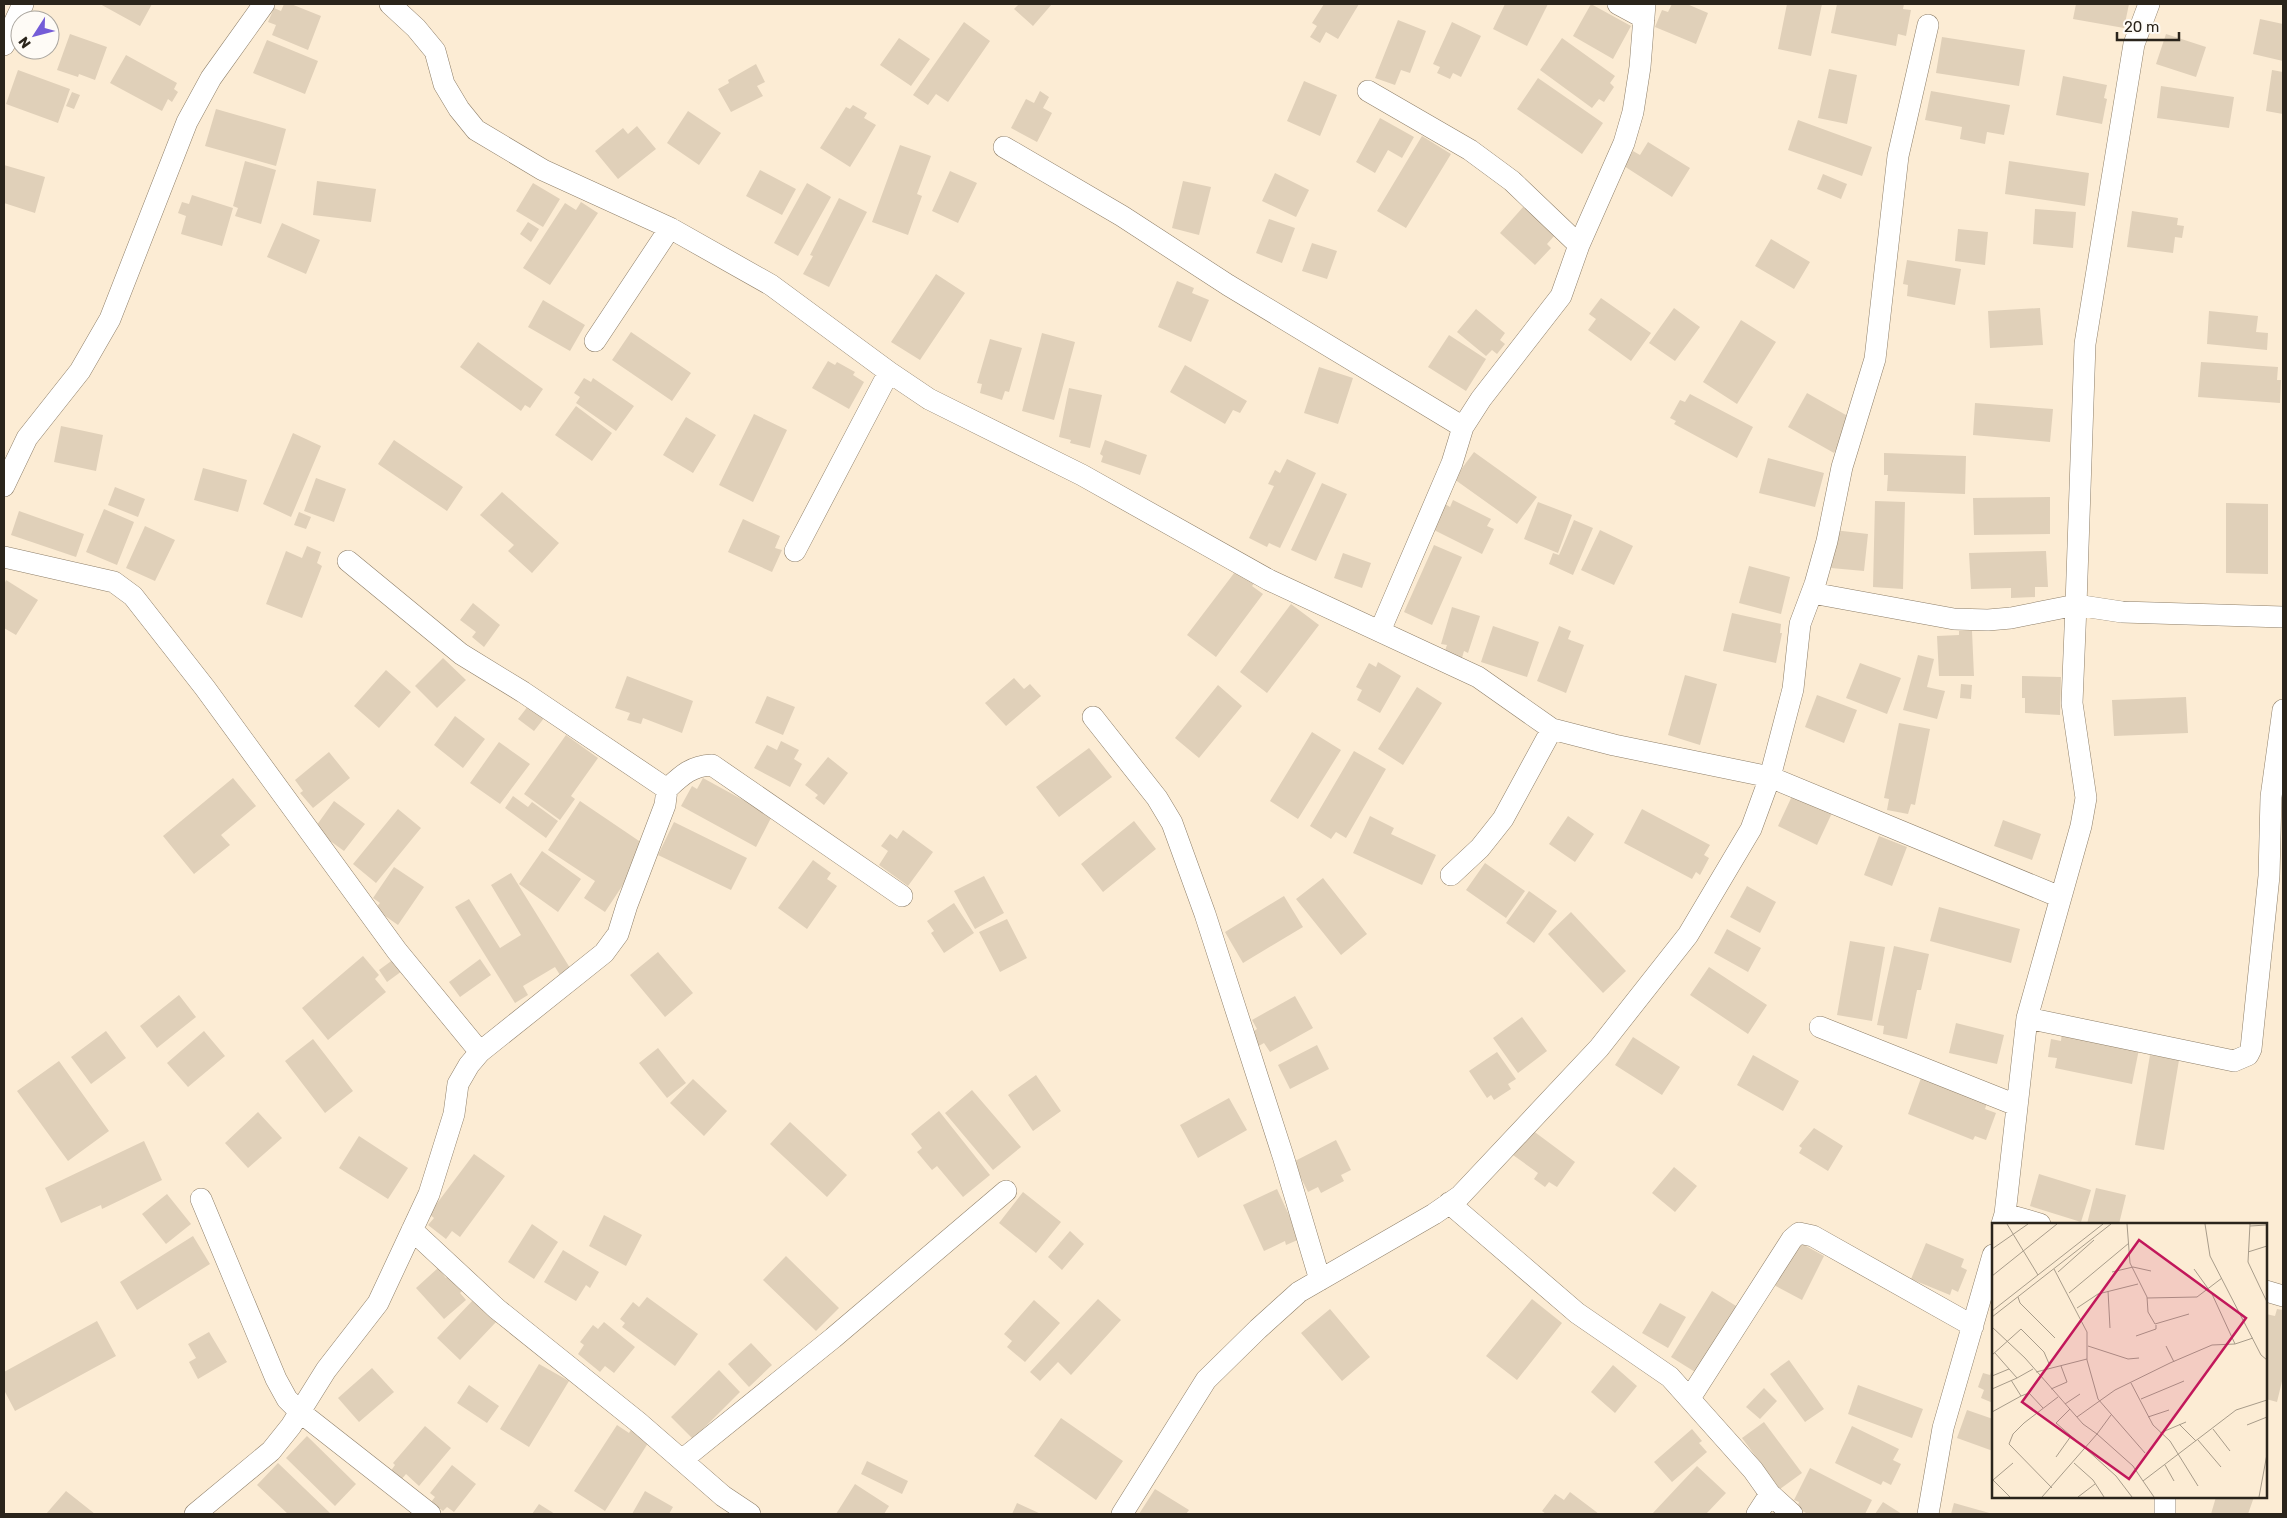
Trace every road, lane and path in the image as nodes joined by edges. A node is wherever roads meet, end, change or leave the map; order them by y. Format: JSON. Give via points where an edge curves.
{"nodes":[{"id":1,"x":23,"y":4,"type":"edge"},
{"id":2,"x":264,"y":4,"type":"edge"},
{"id":3,"x":390,"y":4,"type":"edge"},
{"id":4,"x":1618,"y":4,"type":"edge"},
{"id":5,"x":2149,"y":4,"type":"edge"},
{"id":6,"x":1644,"y":11,"type":"edge"},
{"id":7,"x":1928,"y":25,"type":"dead end"},
{"id":8,"x":4,"y":45,"type":"edge"},
{"id":9,"x":1368,"y":91,"type":"dead end"},
{"id":10,"x":1004,"y":147,"type":"dead end"},
{"id":11,"x":670,"y":228,"type":"junction"},
{"id":12,"x":1579,"y":245,"type":"junction"},
{"id":13,"x":595,"y":341,"type":"dead end"},
{"id":14,"x":889,"y":372,"type":"junction"},
{"id":15,"x":1463,"y":426,"type":"junction"},
{"id":16,"x":4,"y":486,"type":"edge"},
{"id":17,"x":795,"y":551,"type":"dead end"},
{"id":18,"x":4,"y":557,"type":"edge"},
{"id":19,"x":348,"y":561,"type":"dead end"},
{"id":20,"x":1812,"y":593,"type":"junction"},
{"id":21,"x":2076,"y":605,"type":"junction"},
{"id":22,"x":2283,"y":617,"type":"edge"},
{"id":23,"x":1380,"y":631,"type":"junction"},
{"id":24,"x":2283,"y":710,"type":"edge"},
{"id":25,"x":1093,"y":717,"type":"dead end"},
{"id":26,"x":1552,"y":729,"type":"junction"},
{"id":27,"x":1770,"y":777,"type":"junction"},
{"id":28,"x":667,"y":789,"type":"junction"},
{"id":29,"x":2277,"y":825,"type":"edge"},
{"id":30,"x":1451,"y":875,"type":"dead end"},
{"id":31,"x":902,"y":896,"type":"dead end"},
{"id":32,"x":2060,"y":897,"type":"junction"},
{"id":33,"x":2027,"y":1018,"type":"junction"},
{"id":34,"x":1820,"y":1027,"type":"dead end"},
{"id":35,"x":480,"y":1052,"type":"junction"},
{"id":36,"x":2016,"y":1105,"type":"junction"},
{"id":37,"x":1006,"y":1191,"type":"dead end"},
{"id":38,"x":201,"y":1199,"type":"dead end"},
{"id":39,"x":1449,"y":1203,"type":"junction"},
{"id":40,"x":2004,"y":1219,"type":"edge"},
{"id":41,"x":2033,"y":1223,"type":"edge"},
{"id":42,"x":412,"y":1230,"type":"junction"},
{"id":43,"x":1992,"y":1259,"type":"edge"},
{"id":44,"x":1320,"y":1280,"type":"junction"},
{"id":45,"x":2267,"y":1291,"type":"edge"},
{"id":46,"x":2283,"y":1296,"type":"edge"},
{"id":47,"x":1973,"y":1326,"type":"junction"},
{"id":48,"x":1690,"y":1398,"type":"junction"},
{"id":49,"x":300,"y":1412,"type":"junction"},
{"id":50,"x":682,"y":1460,"type":"junction"},
{"id":51,"x":1770,"y":1494,"type":"junction"},
{"id":52,"x":2165,"y":1498,"type":"edge"},
{"id":53,"x":195,"y":1514,"type":"edge"},
{"id":54,"x":430,"y":1514,"type":"edge"},
{"id":55,"x":750,"y":1514,"type":"edge"},
{"id":56,"x":1122,"y":1514,"type":"edge"},
{"id":57,"x":1757,"y":1514,"type":"edge"},
{"id":58,"x":1792,"y":1514,"type":"edge"},
{"id":59,"x":1928,"y":1514,"type":"edge"},
{"id":60,"x":2165,"y":1514,"type":"edge"}],
"edges":[{"from":1,"to":8,"type":"street"},
{"from":2,"to":16,"type":"street","via":[[211,78],[187,122],[110,319],[80,371],[27,438]]},
{"from":3,"to":11,"type":"street","via":[[435,50],[444,84],[476,130],[543,170]]},
{"from":4,"to":6,"type":"street"},
{"from":5,"to":21,"type":"street","via":[[2134,44],[2085,344]]},
{"from":6,"to":12,"type":"street","via":[[1640,67],[1624,143]]},
{"from":7,"to":20,"type":"street","via":[[1898,156],[1875,360],[1842,467],[1827,541]]},
{"from":9,"to":12,"type":"street","via":[[1470,150],[1512,181]]},
{"from":10,"to":15,"type":"street"},
{"from":11,"to":13,"type":"street"},
{"from":11,"to":14,"type":"street","via":[[771,285]]},
{"from":12,"to":15,"type":"street","via":[[1561,296],[1480,399]]},
{"from":14,"to":17,"type":"street"},
{"from":14,"to":23,"type":"street","via":[[929,399],[1082,475],[1269,580]]},
{"from":15,"to":23,"type":"street","via":[[1452,463]]},
{"from":18,"to":35,"type":"street","via":[[114,582],[133,596],[205,688],[397,951]]},
{"from":19,"to":28,"type":"street","via":[[462,654]]},
{"from":20,"to":21,"type":"street","via":[[1954,619],[2011,618]]},
{"from":20,"to":27,"type":"street","via":[[1800,624],[1793,689]]},
{"from":21,"to":22,"type":"street","via":[[2122,612]]},
{"from":21,"to":32,"type":"street","via":[[2072,703],[2086,798]]},
{"from":23,"to":26,"type":"street","via":[[1478,677]]},
{"from":24,"to":29,"type":"street","via":[[2271,797]]},
{"from":25,"to":44,"type":"street","via":[[1157,798],[1172,823],[1208,923]]},
{"from":26,"to":27,"type":"street"},
{"from":26,"to":30,"type":"street","via":[[1503,819],[1480,848]]},
{"from":27,"to":32,"type":"street"},
{"from":27,"to":39,"type":"street","via":[[1752,829],[1688,935],[1598,1048],[1460,1196]]},
{"from":28,"to":31,"type":"street","via":[[686,771],[712,764]]},
{"from":28,"to":35,"type":"street","via":[[665,805],[618,934],[604,953]]},
{"from":29,"to":33,"type":"street","via":[[2248,1055],[2234,1061]]},
{"from":32,"to":33,"type":"street"},
{"from":33,"to":36,"type":"street"},
{"from":34,"to":36,"type":"street"},
{"from":35,"to":42,"type":"street","via":[[458,1084],[454,1114],[429,1194]]},
{"from":36,"to":40,"type":"street"},
{"from":37,"to":50,"type":"street","via":[[833,1338]]},
{"from":38,"to":49,"type":"street","via":[[276,1379],[287,1399]]},
{"from":39,"to":44,"type":"street"},
{"from":39,"to":48,"type":"street","via":[[1577,1313],[1670,1377]]},
{"from":40,"to":41,"type":"street"},
{"from":42,"to":49,"type":"street","via":[[378,1303],[326,1370]]},
{"from":42,"to":50,"type":"street","via":[[497,1308]]},
{"from":43,"to":47,"type":"street"},
{"from":44,"to":56,"type":"street","via":[[1299,1292],[1206,1380]]},
{"from":45,"to":46,"type":"street"},
{"from":47,"to":48,"type":"street","via":[[1813,1236],[1799,1233],[1792,1239]]},
{"from":47,"to":59,"type":"street","via":[[1943,1428]]},
{"from":48,"to":51,"type":"street"},
{"from":49,"to":53,"type":"street","via":[[271,1451]]},
{"from":49,"to":54,"type":"street"},
{"from":50,"to":55,"type":"street","via":[[723,1496]]},
{"from":51,"to":57,"type":"street"},
{"from":51,"to":58,"type":"street"},
{"from":52,"to":60,"type":"street"}]}
